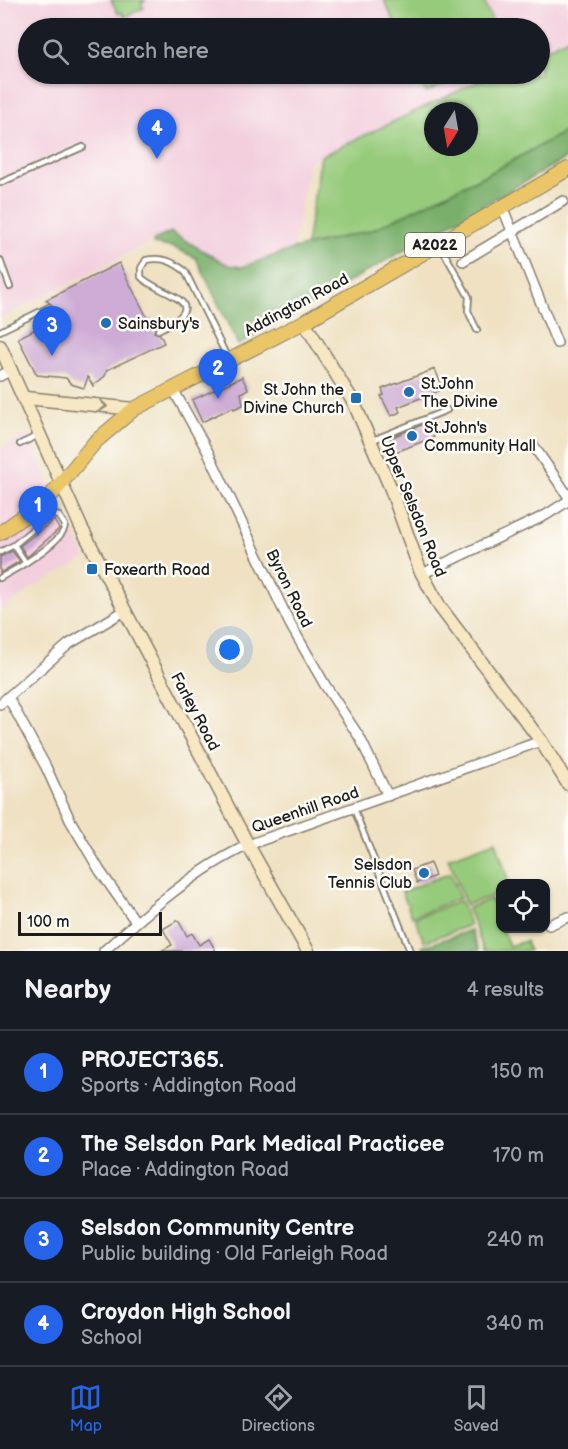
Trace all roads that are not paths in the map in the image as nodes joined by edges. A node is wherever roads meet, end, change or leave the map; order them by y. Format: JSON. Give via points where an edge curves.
{"nodes":[{"id":1,"x":83,"y":147,"type":"dead end"},
{"id":2,"x":568,"y":169,"type":"edge"},
{"id":3,"x":0,"y":183,"type":"edge"},
{"id":4,"x":563,"y":201,"type":"dead end"},
{"id":5,"x":502,"y":206,"type":"junction"},
{"id":6,"x":513,"y":229,"type":"junction"},
{"id":7,"x":438,"y":243,"type":"junction"},
{"id":8,"x":0,"y":260,"type":"edge"},
{"id":9,"x":463,"y":261,"type":"dead end"},
{"id":10,"x":10,"y":287,"type":"dead end"},
{"id":11,"x":49,"y":307,"type":"dead end"},
{"id":12,"x":304,"y":322,"type":"junction"},
{"id":13,"x":158,"y":330,"type":"dead end"},
{"id":14,"x":477,"y":330,"type":"dead end"},
{"id":15,"x":0,"y":331,"type":"edge"},
{"id":16,"x":557,"y":343,"type":"dead end"},
{"id":17,"x":0,"y":346,"type":"edge"},
{"id":18,"x":228,"y":359,"type":"junction"},
{"id":19,"x":6,"y":373,"type":"edge"},
{"id":20,"x":173,"y":389,"type":"junction"},
{"id":21,"x":26,"y":398,"type":"junction"},
{"id":22,"x":134,"y":409,"type":"junction"},
{"id":23,"x":447,"y":410,"type":"dead end"},
{"id":24,"x":41,"y":434,"type":"junction"},
{"id":25,"x":370,"y":441,"type":"junction"},
{"id":26,"x":20,"y":444,"type":"dead end"},
{"id":27,"x":533,"y":445,"type":"dead end"},
{"id":28,"x":63,"y":483,"type":"junction"},
{"id":29,"x":568,"y":496,"type":"edge"},
{"id":30,"x":48,"y":499,"type":"junction"},
{"id":31,"x":568,"y":501,"type":"edge"},
{"id":32,"x":51,"y":514,"type":"junction"},
{"id":33,"x":0,"y":533,"type":"edge"},
{"id":34,"x":14,"y":545,"type":"junction"},
{"id":35,"x":0,"y":552,"type":"edge"},
{"id":36,"x":26,"y":563,"type":"junction"},
{"id":37,"x":422,"y":574,"type":"junction"},
{"id":38,"x":0,"y":578,"type":"edge"},
{"id":39,"x":126,"y":610,"type":"junction"},
{"id":40,"x":8,"y":697,"type":"junction"},
{"id":41,"x":0,"y":704,"type":"edge"},
{"id":42,"x":541,"y":741,"type":"junction"},
{"id":43,"x":568,"y":784,"type":"edge"},
{"id":44,"x":388,"y":796,"type":"junction"},
{"id":45,"x":354,"y":809,"type":"junction"},
{"id":46,"x":248,"y":845,"type":"junction"},
{"id":47,"x":568,"y":917,"type":"edge"},
{"id":48,"x":136,"y":922,"type":"junction"},
{"id":49,"x":550,"y":925,"type":"edge"},
{"id":50,"x":104,"y":951,"type":"edge"},
{"id":51,"x":308,"y":951,"type":"edge"},
{"id":52,"x":410,"y":951,"type":"edge"}],
"edges":[{"from":1,"to":3,"type":"lane"},
{"from":2,"to":5,"type":"main road","name":"Addington Road","number":"A2022"},
{"from":4,"to":6,"type":"street"},
{"from":5,"to":6,"type":"street"},
{"from":5,"to":7,"type":"main road","name":"Addington Road","number":"A2022"},
{"from":6,"to":9,"type":"street"},
{"from":6,"to":16,"type":"street"},
{"from":7,"to":12,"type":"main road","name":"Addington Road","number":"A2022"},
{"from":7,"to":14,"type":"lane","via":[[469,297],[468,311]]},
{"from":8,"to":10,"type":"lane"},
{"from":11,"to":15,"type":"lane"},
{"from":12,"to":18,"type":"main road","name":"Addington Road","number":"A2022"},
{"from":12,"to":25,"type":"street","name":"Upper Selsdon Road","via":[[354,403]]},
{"from":13,"to":18,"type":"lane","via":[[177,321],[183,311],[176,295],[148,284],[141,277],[146,260],[156,258],[172,261],[185,271]]},
{"from":17,"to":19,"type":"street","name":"Farley Road"},
{"from":18,"to":20,"type":"main road","name":"Addington Road","number":"A2022"},
{"from":19,"to":21,"type":"street","name":"Farley Road"},
{"from":20,"to":22,"type":"main road","name":"Addington Road","number":"A2022"},
{"from":20,"to":44,"type":"street","name":"Byron Road","via":[[208,452],[290,624],[360,738]]},
{"from":21,"to":22,"type":"street","one_way":true},
{"from":21,"to":24,"type":"street","name":"Farley Road"},
{"from":22,"to":28,"type":"main road","name":"Addington Road","number":"A2022","via":[[95,442]]},
{"from":23,"to":25,"type":"lane"},
{"from":24,"to":26,"type":"lane"},
{"from":24,"to":28,"type":"street","name":"Farley Road"},
{"from":25,"to":37,"type":"street","name":"Upper Selsdon Road"},
{"from":27,"to":29,"type":"street"},
{"from":28,"to":30,"type":"main road","name":"Addington Road","number":"A2022"},
{"from":28,"to":39,"type":"street","name":"Farley Road","via":[[81,527]]},
{"from":30,"to":32,"type":"lane"},
{"from":30,"to":33,"type":"main road","name":"Addington Road","number":"A2022"},
{"from":31,"to":37,"type":"street"},
{"from":32,"to":34,"type":"lane"},
{"from":32,"to":36,"type":"lane","via":[[60,518],[65,531]]},
{"from":34,"to":35,"type":"lane"},
{"from":34,"to":36,"type":"lane"},
{"from":36,"to":38,"type":"lane"},
{"from":37,"to":42,"type":"street","name":"Upper Selsdon Road","via":[[440,607]]},
{"from":39,"to":40,"type":"street","via":[[69,644]]},
{"from":39,"to":46,"type":"street","name":"Farley Road"},
{"from":40,"to":41,"type":"street"},
{"from":40,"to":48,"type":"street","via":[[70,820]]},
{"from":42,"to":43,"type":"street","name":"Upper Selsdon Road"},
{"from":42,"to":44,"type":"street","name":"Queenhill Road"},
{"from":44,"to":45,"type":"street","name":"Queenhill Road"},
{"from":45,"to":46,"type":"street","name":"Queenhill Road"},
{"from":45,"to":52,"type":"lane"},
{"from":46,"to":48,"type":"street","name":"Queenhill Road","via":[[221,858]]},
{"from":46,"to":51,"type":"street","name":"Farley Road"},
{"from":47,"to":49,"type":"street"},
{"from":48,"to":50,"type":"street","name":"Queenhill Road"}]}
